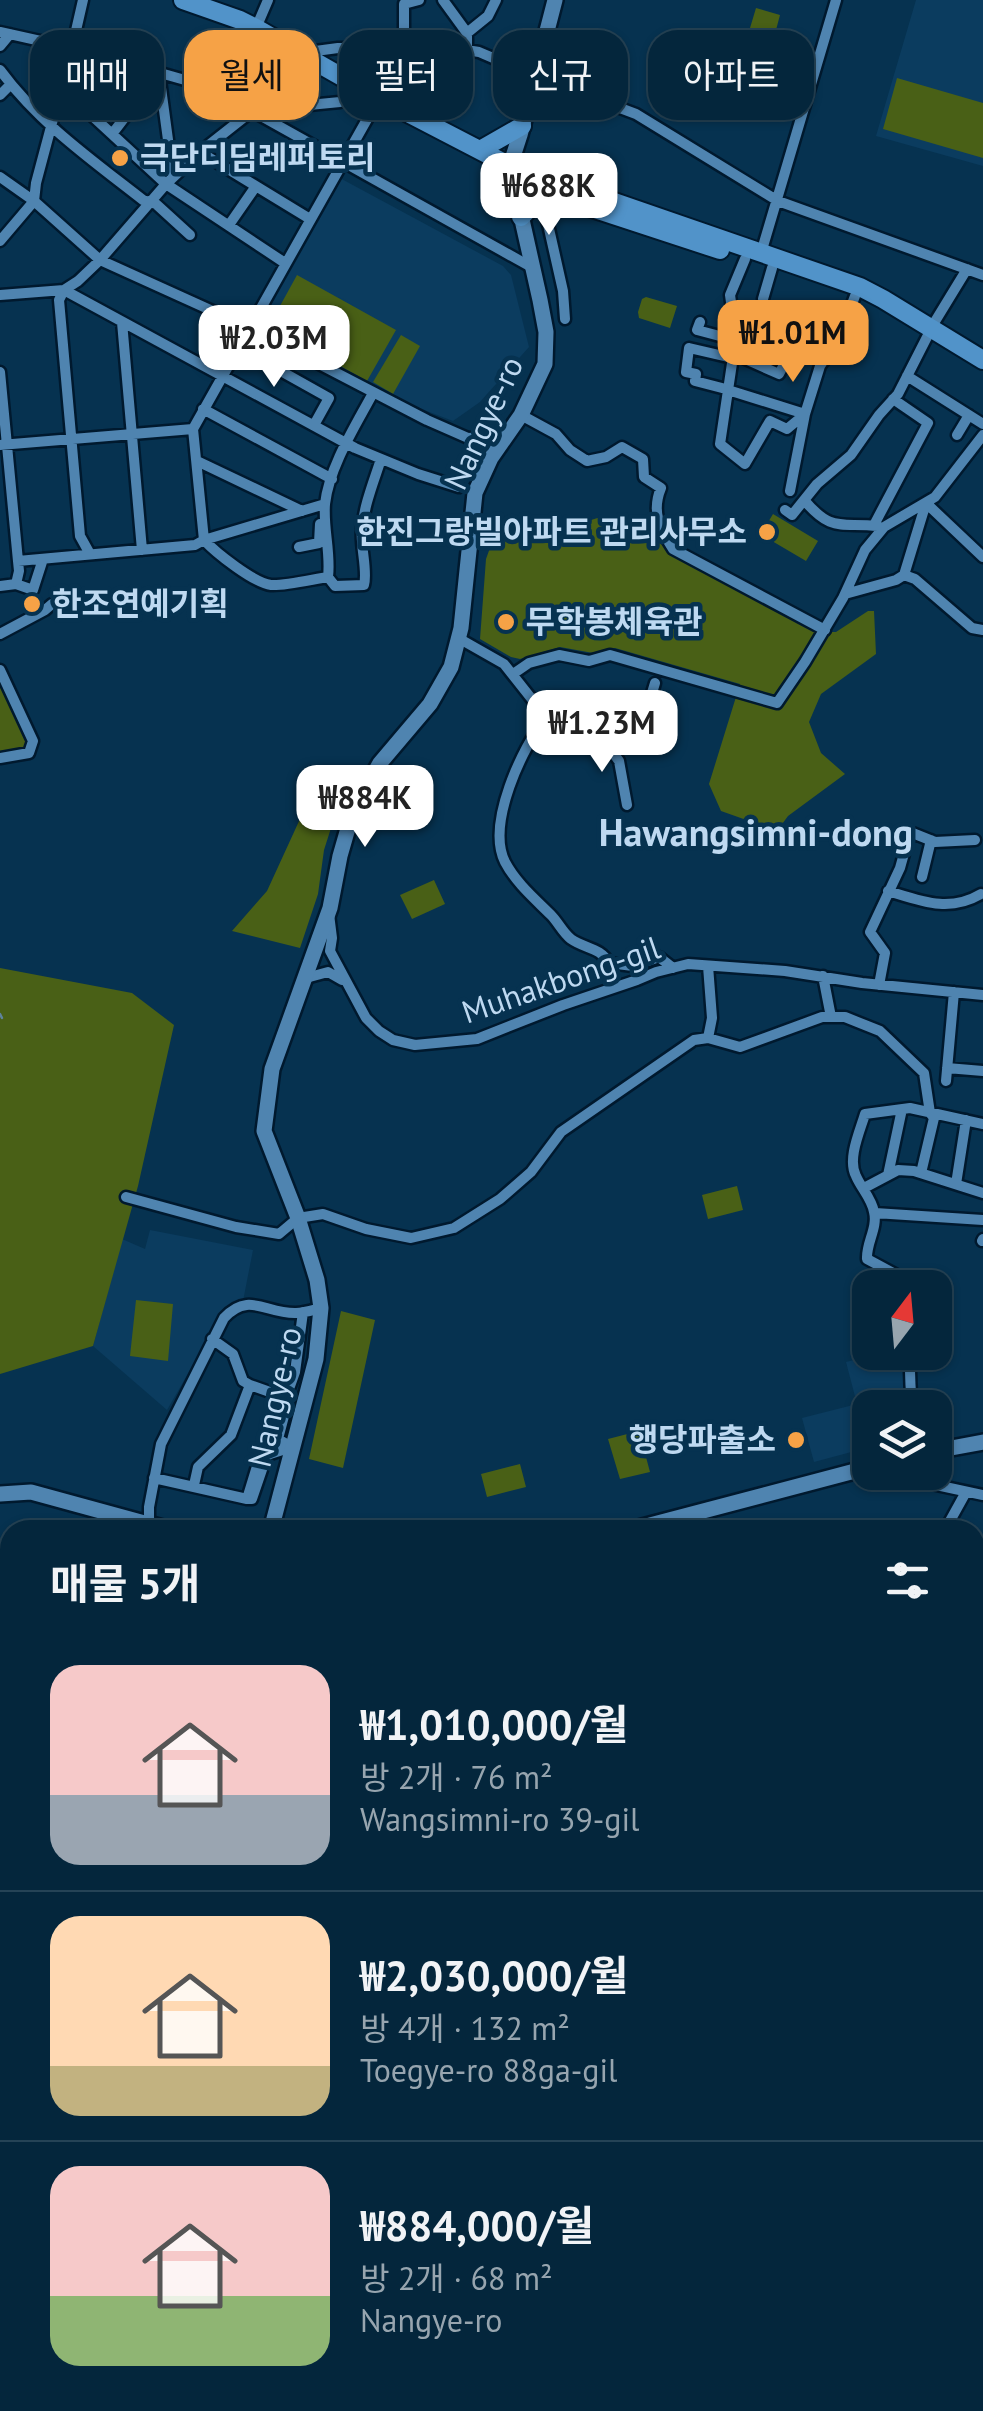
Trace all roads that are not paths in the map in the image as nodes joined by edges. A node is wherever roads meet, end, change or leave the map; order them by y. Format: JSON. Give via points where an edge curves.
{"nodes":[{"id":1,"x":83,"y":0,"type":"edge"},
{"id":2,"x":268,"y":0,"type":"edge"},
{"id":3,"x":419,"y":0,"type":"edge"},
{"id":4,"x":443,"y":0,"type":"edge"},
{"id":5,"x":496,"y":0,"type":"edge"},
{"id":6,"x":555,"y":0,"type":"edge"},
{"id":7,"x":836,"y":0,"type":"edge"},
{"id":8,"x":195,"y":2,"type":"edge"},
{"id":9,"x":256,"y":28,"type":"junction"},
{"id":10,"x":76,"y":30,"type":"edge"},
{"id":11,"x":260,"y":30,"type":"edge"},
{"id":12,"x":404,"y":30,"type":"edge"},
{"id":13,"x":465,"y":30,"type":"edge"},
{"id":14,"x":471,"y":30,"type":"edge"},
{"id":15,"x":547,"y":30,"type":"edge"},
{"id":16,"x":5,"y":33,"type":"edge"},
{"id":17,"x":30,"y":39,"type":"edge"},
{"id":18,"x":0,"y":46,"type":"edge"},
{"id":19,"x":0,"y":70,"type":"edge"},
{"id":20,"x":10,"y":84,"type":"junction"},
{"id":21,"x":0,"y":95,"type":"edge"},
{"id":22,"x":628,"y":111,"type":"edge"},
{"id":23,"x":52,"y":120,"type":"edge"},
{"id":24,"x":97,"y":120,"type":"edge"},
{"id":25,"x":123,"y":120,"type":"edge"},
{"id":26,"x":164,"y":120,"type":"edge"},
{"id":27,"x":248,"y":120,"type":"edge"},
{"id":28,"x":267,"y":120,"type":"edge"},
{"id":29,"x":361,"y":120,"type":"edge"},
{"id":30,"x":423,"y":120,"type":"edge"},
{"id":31,"x":524,"y":120,"type":"edge"},
{"id":32,"x":50,"y":126,"type":"junction"},
{"id":33,"x":522,"y":126,"type":"junction"},
{"id":34,"x":112,"y":134,"type":"junction"},
{"id":35,"x":480,"y":150,"type":"junction"},
{"id":36,"x":200,"y":152,"type":"junction"},
{"id":37,"x":342,"y":163,"type":"junction"},
{"id":38,"x":510,"y":166,"type":"junction"},
{"id":39,"x":0,"y":177,"type":"edge"},
{"id":40,"x":170,"y":180,"type":"junction"},
{"id":41,"x":256,"y":186,"type":"junction"},
{"id":42,"x":556,"y":198,"type":"junction"},
{"id":43,"x":34,"y":201,"type":"junction"},
{"id":44,"x":778,"y":201,"type":"junction"},
{"id":45,"x":150,"y":202,"type":"junction"},
{"id":46,"x":538,"y":202,"type":"junction"},
{"id":47,"x":521,"y":218,"type":"junction"},
{"id":48,"x":310,"y":220,"type":"junction"},
{"id":49,"x":229,"y":226,"type":"junction"},
{"id":50,"x":190,"y":235,"type":"dead end"},
{"id":51,"x":0,"y":241,"type":"edge"},
{"id":52,"x":100,"y":260,"type":"junction"},
{"id":53,"x":759,"y":260,"type":"junction"},
{"id":54,"x":285,"y":263,"type":"junction"},
{"id":55,"x":534,"y":269,"type":"junction"},
{"id":56,"x":967,"y":269,"type":"junction"},
{"id":57,"x":983,"y":274,"type":"edge"},
{"id":58,"x":64,"y":290,"type":"junction"},
{"id":59,"x":0,"y":295,"type":"edge"},
{"id":60,"x":855,"y":296,"type":"junction"},
{"id":61,"x":732,"y":304,"type":"junction"},
{"id":62,"x":566,"y":319,"type":"dead end"},
{"id":63,"x":122,"y":322,"type":"junction"},
{"id":64,"x":700,"y":322,"type":"dead end"},
{"id":65,"x":248,"y":327,"type":"junction"},
{"id":66,"x":929,"y":332,"type":"junction"},
{"id":67,"x":731,"y":339,"type":"junction"},
{"id":68,"x":796,"y":340,"type":"junction"},
{"id":69,"x":238,"y":348,"type":"junction"},
{"id":70,"x":731,"y":356,"type":"junction"},
{"id":71,"x":983,"y":360,"type":"edge"},
{"id":72,"x":824,"y":361,"type":"junction"},
{"id":73,"x":0,"y":372,"type":"edge"},
{"id":74,"x":983,"y":373,"type":"edge"},
{"id":75,"x":222,"y":376,"type":"junction"},
{"id":76,"x":907,"y":376,"type":"junction"},
{"id":77,"x":725,"y":389,"type":"junction"},
{"id":78,"x":373,"y":392,"type":"junction"},
{"id":79,"x":1,"y":396,"type":"edge"},
{"id":80,"x":893,"y":398,"type":"junction"},
{"id":81,"x":203,"y":409,"type":"junction"},
{"id":82,"x":718,"y":409,"type":"dead end"},
{"id":83,"x":804,"y":414,"type":"junction"},
{"id":84,"x":521,"y":415,"type":"junction"},
{"id":85,"x":969,"y":415,"type":"junction"},
{"id":86,"x":983,"y":424,"type":"edge"},
{"id":87,"x":314,"y":425,"type":"junction"},
{"id":88,"x":193,"y":429,"type":"junction"},
{"id":89,"x":131,"y":432,"type":"junction"},
{"id":90,"x":956,"y":435,"type":"dead end"},
{"id":91,"x":983,"y":435,"type":"edge"},
{"id":92,"x":505,"y":436,"type":"junction"},
{"id":93,"x":70,"y":438,"type":"junction"},
{"id":94,"x":347,"y":442,"type":"junction"},
{"id":95,"x":3,"y":444,"type":"edge"},
{"id":96,"x":978,"y":452,"type":"edge"},
{"id":97,"x":381,"y":459,"type":"junction"},
{"id":98,"x":197,"y":461,"type":"junction"},
{"id":99,"x":332,"y":478,"type":"junction"},
{"id":100,"x":459,"y":487,"type":"dead end"},
{"id":101,"x":790,"y":490,"type":"dead end"},
{"id":102,"x":804,"y":500,"type":"junction"},
{"id":103,"x":926,"y":503,"type":"junction"},
{"id":104,"x":323,"y":505,"type":"junction"},
{"id":105,"x":785,"y":510,"type":"dead end"},
{"id":106,"x":302,"y":511,"type":"junction"},
{"id":107,"x":879,"y":526,"type":"junction"},
{"id":108,"x":983,"y":537,"type":"edge"},
{"id":109,"x":204,"y":540,"type":"junction"},
{"id":110,"x":972,"y":546,"type":"junction"},
{"id":111,"x":299,"y":547,"type":"dead end"},
{"id":112,"x":142,"y":550,"type":"junction"},
{"id":113,"x":90,"y":554,"type":"junction"},
{"id":114,"x":983,"y":557,"type":"edge"},
{"id":115,"x":43,"y":558,"type":"junction"},
{"id":116,"x":18,"y":561,"type":"junction"},
{"id":117,"x":904,"y":575,"type":"junction"},
{"id":118,"x":328,"y":577,"type":"junction"},
{"id":119,"x":16,"y":584,"type":"junction"},
{"id":120,"x":0,"y":586,"type":"edge"},
{"id":121,"x":845,"y":594,"type":"junction"},
{"id":122,"x":52,"y":604,"type":"dead end"},
{"id":123,"x":825,"y":630,"type":"junction"},
{"id":124,"x":983,"y":630,"type":"edge"},
{"id":125,"x":0,"y":634,"type":"edge"},
{"id":126,"x":460,"y":640,"type":"junction"},
{"id":127,"x":0,"y":670,"type":"edge"},
{"id":128,"x":513,"y":674,"type":"junction"},
{"id":129,"x":655,"y":683,"type":"dead end"},
{"id":130,"x":546,"y":718,"type":"junction"},
{"id":131,"x":600,"y":735,"type":"junction"},
{"id":132,"x":0,"y":758,"type":"edge"},
{"id":133,"x":627,"y":805,"type":"dead end"},
{"id":134,"x":931,"y":840,"type":"junction"},
{"id":135,"x":975,"y":840,"type":"dead end"},
{"id":136,"x":922,"y":877,"type":"dead end"},
{"id":137,"x":888,"y":891,"type":"junction"},
{"id":138,"x":981,"y":894,"type":"edge"},
{"id":139,"x":329,"y":912,"type":"junction"},
{"id":140,"x":708,"y":966,"type":"junction"},
{"id":141,"x":673,"y":968,"type":"junction"},
{"id":142,"x":823,"y":976,"type":"junction"},
{"id":143,"x":306,"y":978,"type":"junction"},
{"id":144,"x":347,"y":984,"type":"junction"},
{"id":145,"x":878,"y":985,"type":"junction"},
{"id":146,"x":954,"y":992,"type":"junction"},
{"id":147,"x":983,"y":995,"type":"edge"},
{"id":148,"x":830,"y":1017,"type":"junction"},
{"id":149,"x":708,"y":1038,"type":"junction"},
{"id":150,"x":947,"y":1068,"type":"junction"},
{"id":151,"x":983,"y":1071,"type":"edge"},
{"id":152,"x":946,"y":1081,"type":"dead end"},
{"id":153,"x":902,"y":1109,"type":"junction"},
{"id":154,"x":930,"y":1112,"type":"junction"},
{"id":155,"x":966,"y":1120,"type":"junction"},
{"id":156,"x":983,"y":1124,"type":"edge"},
{"id":157,"x":921,"y":1173,"type":"junction"},
{"id":158,"x":888,"y":1175,"type":"junction"},
{"id":159,"x":956,"y":1184,"type":"junction"},
{"id":160,"x":864,"y":1188,"type":"junction"},
{"id":161,"x":983,"y":1193,"type":"edge"},
{"id":162,"x":126,"y":1197,"type":"dead end"},
{"id":163,"x":875,"y":1213,"type":"junction"},
{"id":164,"x":298,"y":1218,"type":"junction"},
{"id":165,"x":983,"y":1220,"type":"edge"},
{"id":166,"x":888,"y":1270,"type":"edge"},
{"id":167,"x":321,"y":1308,"type":"junction"},
{"id":168,"x":303,"y":1312,"type":"junction"},
{"id":169,"x":212,"y":1339,"type":"junction"},
{"id":170,"x":250,"y":1386,"type":"junction"},
{"id":171,"x":287,"y":1392,"type":"junction"},
{"id":172,"x":983,"y":1442,"type":"edge"},
{"id":173,"x":292,"y":1447,"type":"junction"},
{"id":174,"x":952,"y":1448,"type":"edge"},
{"id":175,"x":852,"y":1472,"type":"edge"},
{"id":176,"x":154,"y":1478,"type":"junction"},
{"id":177,"x":194,"y":1486,"type":"junction"},
{"id":178,"x":952,"y":1489,"type":"edge"},
{"id":179,"x":966,"y":1492,"type":"junction"},
{"id":180,"x":0,"y":1494,"type":"edge"},
{"id":181,"x":983,"y":1495,"type":"edge"},
{"id":182,"x":246,"y":1499,"type":"junction"},
{"id":183,"x":134,"y":1520,"type":"edge"},
{"id":184,"x":149,"y":1520,"type":"edge"},
{"id":185,"x":273,"y":1520,"type":"edge"},
{"id":186,"x":669,"y":1520,"type":"edge"},
{"id":187,"x":949,"y":1520,"type":"edge"}],
"edges":[{"from":1,"to":10,"type":"street"},
{"from":2,"to":9,"type":"street"},
{"from":3,"to":12,"type":"street","via":[[404,4]]},
{"from":4,"to":13,"type":"street"},
{"from":5,"to":14,"type":"street"},
{"from":6,"to":15,"type":"main road","name":"Nangye-ro"},
{"from":7,"to":44,"type":"street"},
{"from":8,"to":9,"type":"main road"},
{"from":9,"to":11,"type":"main road"},
{"from":16,"to":17,"type":"street"},
{"from":16,"to":18,"type":"street"},
{"from":19,"to":20,"type":"street"},
{"from":20,"to":21,"type":"street"},
{"from":20,"to":32,"type":"street"},
{"from":22,"to":44,"type":"street"},
{"from":23,"to":32,"type":"street"},
{"from":24,"to":34,"type":"street"},
{"from":25,"to":34,"type":"street"},
{"from":26,"to":40,"type":"street"},
{"from":27,"to":36,"type":"street"},
{"from":28,"to":37,"type":"street"},
{"from":29,"to":37,"type":"street"},
{"from":30,"to":35,"type":"main road"},
{"from":31,"to":33,"type":"main road","name":"Nangye-ro"},
{"from":32,"to":43,"type":"street"},
{"from":32,"to":45,"type":"street"},
{"from":33,"to":35,"type":"main road"},
{"from":33,"to":38,"type":"main road","name":"Nangye-ro"},
{"from":34,"to":40,"type":"street"},
{"from":35,"to":38,"type":"main road"},
{"from":36,"to":40,"type":"street"},
{"from":36,"to":41,"type":"street"},
{"from":37,"to":48,"type":"street"},
{"from":37,"to":55,"type":"street"},
{"from":38,"to":42,"type":"main road","via":[[534,189]]},
{"from":38,"to":47,"type":"main road","name":"Nangye-ro"},
{"from":38,"to":53,"type":"main road"},
{"from":39,"to":43,"type":"street"},
{"from":40,"to":45,"type":"street"},
{"from":40,"to":49,"type":"street"},
{"from":41,"to":48,"type":"street"},
{"from":41,"to":49,"type":"street"},
{"from":42,"to":46,"type":"main road"},
{"from":42,"to":53,"type":"main road"},
{"from":43,"to":51,"type":"street"},
{"from":43,"to":52,"type":"street"},
{"from":44,"to":53,"type":"street"},
{"from":44,"to":56,"type":"street"},
{"from":45,"to":50,"type":"street"},
{"from":45,"to":52,"type":"street"},
{"from":46,"to":47,"type":"main road"},
{"from":46,"to":62,"type":"street"},
{"from":47,"to":55,"type":"main road","name":"Nangye-ro"},
{"from":48,"to":54,"type":"street"},
{"from":49,"to":54,"type":"street"},
{"from":52,"to":58,"type":"street"},
{"from":52,"to":65,"type":"street"},
{"from":53,"to":60,"type":"main road"},
{"from":53,"to":61,"type":"street","via":[[730,295]]},
{"from":53,"to":66,"type":"main road","via":[[860,288]]},
{"from":53,"to":68,"type":"street","via":[[767,316]]},
{"from":54,"to":65,"type":"street"},
{"from":55,"to":84,"type":"main road","name":"Nangye-ro","via":[[545,364]]},
{"from":56,"to":57,"type":"street"},
{"from":56,"to":66,"type":"street"},
{"from":58,"to":59,"type":"street"},
{"from":58,"to":63,"type":"street"},
{"from":58,"to":93,"type":"street","via":[[59,300]]},
{"from":60,"to":66,"type":"main road"},
{"from":60,"to":72,"type":"street"},
{"from":61,"to":67,"type":"street"},
{"from":61,"to":70,"type":"street","via":[[738,322]]},
{"from":63,"to":75,"type":"street"},
{"from":63,"to":89,"type":"street"},
{"from":64,"to":67,"type":"street","via":[[698,330]]},
{"from":65,"to":69,"type":"street"},
{"from":65,"to":78,"type":"street"},
{"from":66,"to":71,"type":"main road"},
{"from":66,"to":74,"type":"main road"},
{"from":66,"to":76,"type":"street"},
{"from":67,"to":70,"type":"street"},
{"from":68,"to":70,"type":"street","via":[[779,374]]},
{"from":68,"to":72,"type":"street"},
{"from":69,"to":75,"type":"street"},
{"from":69,"to":87,"type":"street","via":[[329,398]]},
{"from":70,"to":77,"type":"street"},
{"from":70,"to":77,"type":"street","via":[[688,348],[686,372]]},
{"from":72,"to":83,"type":"street"},
{"from":73,"to":79,"type":"street"},
{"from":75,"to":81,"type":"street"},
{"from":75,"to":87,"type":"street"},
{"from":76,"to":80,"type":"street"},
{"from":76,"to":85,"type":"street"},
{"from":77,"to":82,"type":"street"},
{"from":77,"to":83,"type":"street"},
{"from":77,"to":83,"type":"street","via":[[720,444],[745,464],[770,420],[788,429]]},
{"from":78,"to":92,"type":"street","via":[[468,438]]},
{"from":78,"to":94,"type":"street"},
{"from":79,"to":95,"type":"street"},
{"from":80,"to":102,"type":"street","via":[[851,455]]},
{"from":80,"to":107,"type":"street","via":[[928,422]]},
{"from":81,"to":88,"type":"street"},
{"from":81,"to":99,"type":"street"},
{"from":83,"to":101,"type":"street"},
{"from":84,"to":92,"type":"main road","name":"Nangye-ro"},
{"from":84,"to":123,"type":"street","via":[[587,461],[622,447],[642,459],[644,477],[662,488],[655,511],[673,550]]},
{"from":85,"to":86,"type":"street"},
{"from":85,"to":90,"type":"street"},
{"from":87,"to":94,"type":"street"},
{"from":88,"to":89,"type":"street"},
{"from":88,"to":98,"type":"street"},
{"from":89,"to":93,"type":"street"},
{"from":89,"to":112,"type":"street"},
{"from":91,"to":96,"type":"street"},
{"from":92,"to":126,"type":"main road","name":"Nangye-ro","via":[[475,492]]},
{"from":93,"to":95,"type":"street"},
{"from":93,"to":113,"type":"street","via":[[80,536]]},
{"from":94,"to":97,"type":"street"},
{"from":94,"to":99,"type":"street"},
{"from":95,"to":116,"type":"street"},
{"from":96,"to":103,"type":"street"},
{"from":97,"to":100,"type":"street"},
{"from":97,"to":118,"type":"street","via":[[362,526],[364,585],[336,586]]},
{"from":98,"to":106,"type":"street"},
{"from":98,"to":109,"type":"street"},
{"from":99,"to":104,"type":"street"},
{"from":102,"to":105,"type":"street","via":[[792,515]]},
{"from":102,"to":107,"type":"street","via":[[826,522]]},
{"from":103,"to":107,"type":"street"},
{"from":103,"to":110,"type":"street"},
{"from":103,"to":117,"type":"street"},
{"from":104,"to":106,"type":"street"},
{"from":104,"to":111,"type":"street","via":[[319,543]]},
{"from":104,"to":118,"type":"street"},
{"from":106,"to":109,"type":"street"},
{"from":107,"to":121,"type":"street"},
{"from":108,"to":110,"type":"street"},
{"from":109,"to":112,"type":"street"},
{"from":109,"to":118,"type":"street","via":[[270,585]]},
{"from":110,"to":114,"type":"street"},
{"from":112,"to":113,"type":"street"},
{"from":113,"to":115,"type":"street"},
{"from":115,"to":116,"type":"street"},
{"from":115,"to":119,"type":"street","via":[[33,590]]},
{"from":116,"to":119,"type":"street"},
{"from":117,"to":121,"type":"street"},
{"from":117,"to":124,"type":"street"},
{"from":119,"to":120,"type":"street"},
{"from":121,"to":123,"type":"street"},
{"from":122,"to":125,"type":"street"},
{"from":123,"to":128,"type":"street","via":[[777,702],[610,656],[589,662],[558,654]]},
{"from":126,"to":128,"type":"street"},
{"from":126,"to":139,"type":"main road","name":"Nangye-ro","via":[[430,704],[380,764],[353,811]]},
{"from":127,"to":132,"type":"street","via":[[33,740],[29,753]]},
{"from":128,"to":130,"type":"street"},
{"from":129,"to":131,"type":"street","via":[[646,713],[630,728]]},
{"from":130,"to":131,"type":"street"},
{"from":130,"to":141,"type":"street","via":[[506,794],[503,860],[570,938],[604,953],[609,963],[634,966],[659,958]]},
{"from":131,"to":133,"type":"street","via":[[619,761]]},
{"from":134,"to":135,"type":"street"},
{"from":134,"to":136,"type":"street"},
{"from":134,"to":137,"type":"street","via":[[910,832]]},
{"from":137,"to":138,"type":"street","via":[[964,904]]},
{"from":137,"to":145,"type":"street","via":[[870,932],[885,953]]},
{"from":139,"to":143,"type":"main road","name":"Nangye-ro"},
{"from":139,"to":144,"type":"street","name":"Muhakbong-gil","via":[[330,950]]},
{"from":140,"to":141,"type":"street","name":"Muhakbong-gil"},
{"from":140,"to":142,"type":"street","name":"Muhakbong-gil"},
{"from":140,"to":149,"type":"street"},
{"from":141,"to":144,"type":"street","name":"Muhakbong-gil","via":[[477,1039],[415,1045],[379,1031]]},
{"from":142,"to":145,"type":"street","name":"Muhakbong-gil"},
{"from":142,"to":148,"type":"street"},
{"from":143,"to":144,"type":"street","via":[[328,972]]},
{"from":143,"to":164,"type":"main road","name":"Nangye-ro","via":[[272,1069],[264,1131]]},
{"from":145,"to":146,"type":"street","name":"Muhakbong-gil"},
{"from":146,"to":147,"type":"street","name":"Muhakbong-gil"},
{"from":146,"to":150,"type":"street"},
{"from":148,"to":149,"type":"street","via":[[740,1046]]},
{"from":148,"to":154,"type":"street","via":[[880,1031],[924,1074]]},
{"from":149,"to":164,"type":"street","via":[[694,1040],[561,1132],[531,1172],[454,1228],[411,1238],[323,1214]]},
{"from":150,"to":151,"type":"street"},
{"from":150,"to":152,"type":"street"},
{"from":153,"to":154,"type":"street"},
{"from":153,"to":158,"type":"street"},
{"from":153,"to":160,"type":"street","via":[[865,1114],[853,1172]]},
{"from":154,"to":155,"type":"street"},
{"from":154,"to":157,"type":"street"},
{"from":155,"to":156,"type":"street"},
{"from":155,"to":159,"type":"street"},
{"from":157,"to":158,"type":"street"},
{"from":157,"to":159,"type":"street"},
{"from":158,"to":160,"type":"street"},
{"from":159,"to":161,"type":"street"},
{"from":160,"to":163,"type":"street"},
{"from":162,"to":164,"type":"street","via":[[280,1234]]},
{"from":163,"to":165,"type":"street"},
{"from":163,"to":166,"type":"street","via":[[867,1259]]},
{"from":164,"to":167,"type":"main road","name":"Nangye-ro"},
{"from":167,"to":168,"type":"street"},
{"from":167,"to":173,"type":"main road","name":"Nangye-ro","via":[[316,1359]]},
{"from":168,"to":169,"type":"street","via":[[243,1304]]},
{"from":168,"to":171,"type":"street"},
{"from":169,"to":170,"type":"street","via":[[233,1354]]},
{"from":169,"to":176,"type":"street","via":[[161,1444]]},
{"from":170,"to":171,"type":"street"},
{"from":170,"to":177,"type":"street","via":[[231,1435],[198,1467]]},
{"from":171,"to":173,"type":"street","via":[[278,1439]]},
{"from":171,"to":182,"type":"street"},
{"from":172,"to":174,"type":"main road"},
{"from":173,"to":182,"type":"street","via":[[267,1455],[256,1492]]},
{"from":173,"to":185,"type":"main road","name":"Nangye-ro"},
{"from":175,"to":186,"type":"main road"},
{"from":176,"to":177,"type":"street"},
{"from":176,"to":184,"type":"street"},
{"from":177,"to":182,"type":"street"},
{"from":178,"to":179,"type":"street"},
{"from":179,"to":181,"type":"street"},
{"from":179,"to":187,"type":"street"},
{"from":180,"to":183,"type":"main road","via":[[31,1492]]}]}
